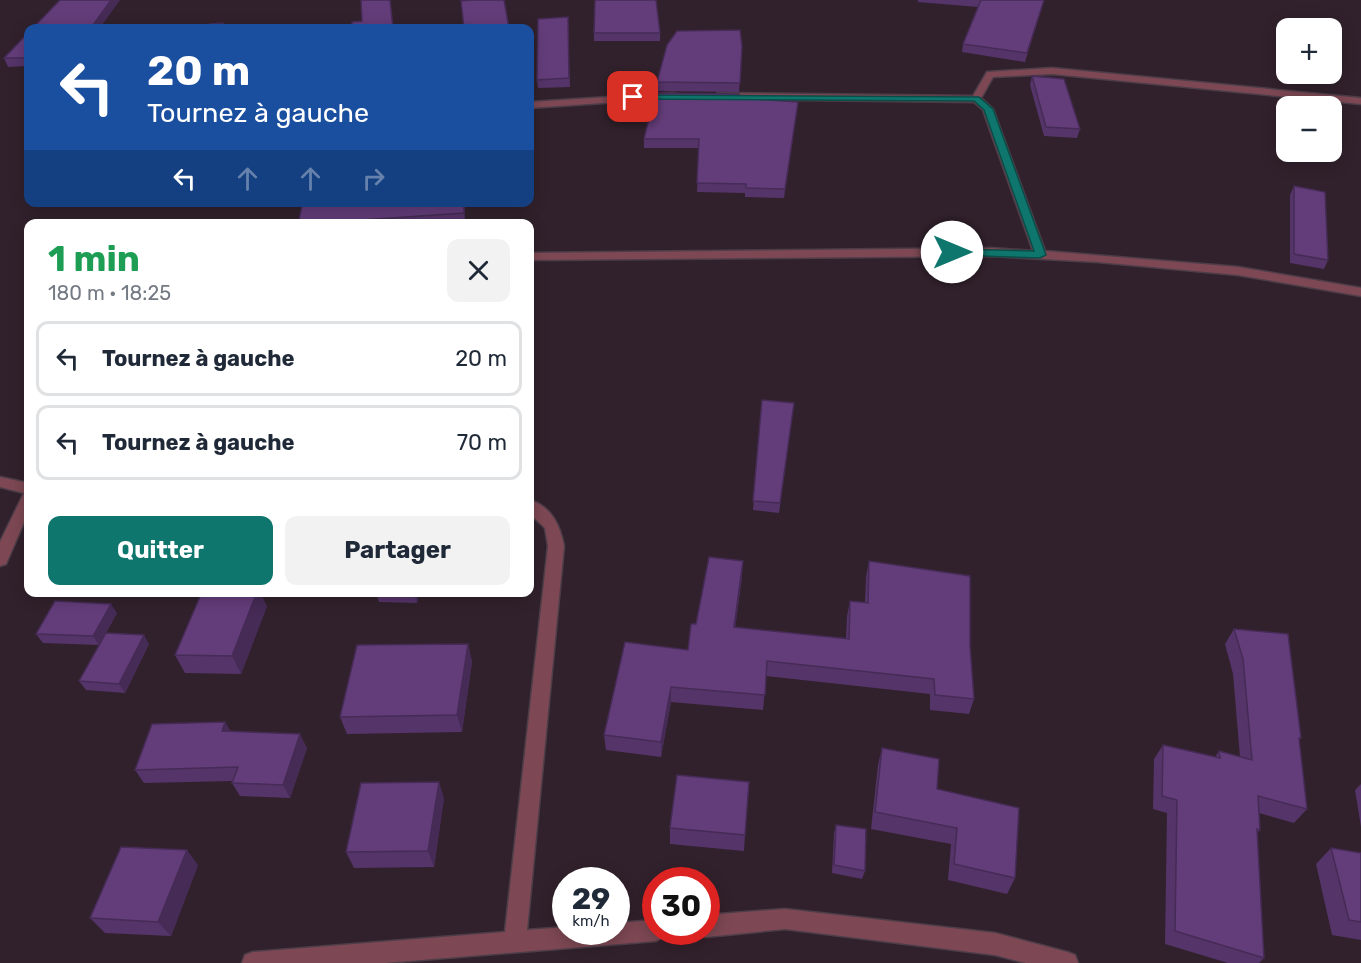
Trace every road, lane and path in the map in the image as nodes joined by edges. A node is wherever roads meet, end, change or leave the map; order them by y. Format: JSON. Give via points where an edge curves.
{"nodes":[{"id":1,"x":690,"y":96,"type":"edge"},
{"id":2,"x":702,"y":96,"type":"edge"},
{"id":3,"x":976,"y":99,"type":"junction"},
{"id":4,"x":1361,"y":101,"type":"edge"},
{"id":5,"x":534,"y":105,"type":"edge"},
{"id":6,"x":1040,"y":255,"type":"junction"},
{"id":7,"x":534,"y":257,"type":"edge"},
{"id":8,"x":1361,"y":292,"type":"edge"},
{"id":9,"x":0,"y":482,"type":"edge"},
{"id":10,"x":24,"y":487,"type":"edge"},
{"id":11,"x":24,"y":506,"type":"edge"},
{"id":12,"x":534,"y":509,"type":"edge"},
{"id":13,"x":0,"y":560,"type":"edge"},
{"id":14,"x":720,"y":925,"type":"edge"},
{"id":15,"x":642,"y":931,"type":"edge"},
{"id":16,"x":515,"y":940,"type":"junction"},
{"id":17,"x":253,"y":963,"type":"edge"},
{"id":18,"x":1067,"y":963,"type":"edge"}],
"edges":[{"from":1,"to":5,"type":"street"},
{"from":2,"to":3,"type":"street"},
{"from":3,"to":4,"type":"street","via":[[990,74],[1052,71]]},
{"from":3,"to":6,"type":"street","via":[[988,109]]},
{"from":6,"to":7,"type":"street","via":[[894,251]]},
{"from":6,"to":8,"type":"street","via":[[1238,272]]},
{"from":9,"to":10,"type":"street"},
{"from":11,"to":13,"type":"street"},
{"from":12,"to":16,"type":"street","via":[[552,525],[556,546]]},
{"from":14,"to":18,"type":"street","via":[[785,920],[995,944]]},
{"from":15,"to":16,"type":"street"},
{"from":16,"to":17,"type":"street"}]}
